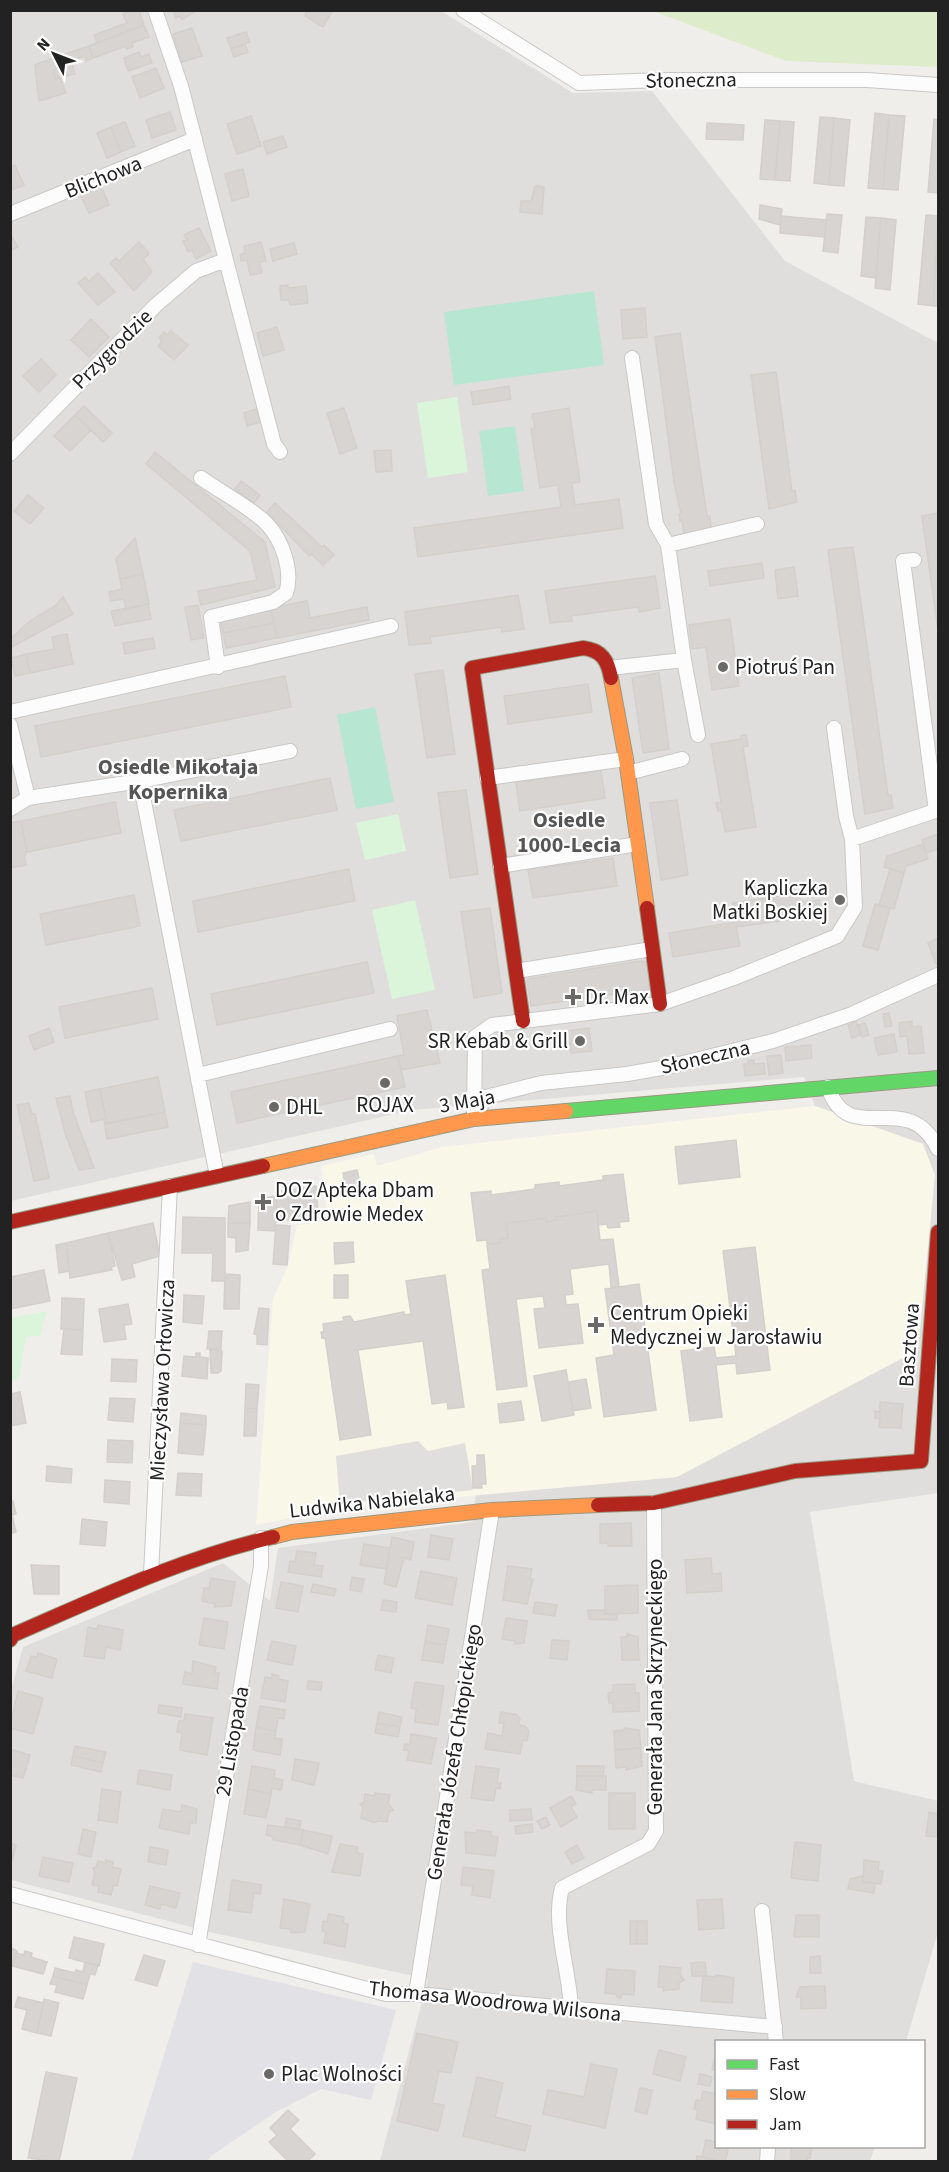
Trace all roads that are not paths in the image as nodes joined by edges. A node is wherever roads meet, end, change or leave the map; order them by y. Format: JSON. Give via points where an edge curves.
{"nodes":[{"id":1,"x":155,"y":10,"type":"edge"},
{"id":2,"x":463,"y":10,"type":"edge"},
{"id":3,"x":939,"y":85,"type":"edge"},
{"id":4,"x":195,"y":140,"type":"junction"},
{"id":5,"x":10,"y":214,"type":"edge"},
{"id":6,"x":226,"y":260,"type":"junction"},
{"id":7,"x":632,"y":358,"type":"dead end"},
{"id":8,"x":280,"y":452,"type":"dead end"},
{"id":9,"x":10,"y":454,"type":"edge"},
{"id":10,"x":201,"y":478,"type":"dead end"},
{"id":11,"x":757,"y":524,"type":"dead end"},
{"id":12,"x":668,"y":545,"type":"junction"},
{"id":13,"x":914,"y":560,"type":"dead end"},
{"id":14,"x":391,"y":626,"type":"dead end"},
{"id":15,"x":684,"y":660,"type":"junction"},
{"id":16,"x":218,"y":667,"type":"junction"},
{"id":17,"x":609,"y":668,"type":"junction"},
{"id":18,"x":10,"y":712,"type":"edge"},
{"id":19,"x":10,"y":726,"type":"edge"},
{"id":20,"x":834,"y":728,"type":"dead end"},
{"id":21,"x":698,"y":735,"type":"dead end"},
{"id":22,"x":290,"y":751,"type":"dead end"},
{"id":23,"x":682,"y":759,"type":"dead end"},
{"id":24,"x":627,"y":766,"type":"junction"},
{"id":25,"x":487,"y":778,"type":"junction"},
{"id":26,"x":140,"y":781,"type":"junction"},
{"id":27,"x":28,"y":798,"type":"junction"},
{"id":28,"x":10,"y":808,"type":"edge"},
{"id":29,"x":937,"y":811,"type":"edge"},
{"id":30,"x":852,"y":839,"type":"junction"},
{"id":31,"x":638,"y":844,"type":"junction"},
{"id":32,"x":500,"y":866,"type":"junction"},
{"id":33,"x":652,"y":949,"type":"junction"},
{"id":34,"x":516,"y":971,"type":"junction"},
{"id":35,"x":939,"y":975,"type":"edge"},
{"id":36,"x":660,"y":1004,"type":"junction"},
{"id":37,"x":523,"y":1021,"type":"junction"},
{"id":38,"x":390,"y":1029,"type":"dead end"},
{"id":39,"x":198,"y":1075,"type":"junction"},
{"id":40,"x":939,"y":1078,"type":"edge"},
{"id":41,"x":828,"y":1087,"type":"junction"},
{"id":42,"x":474,"y":1119,"type":"junction"},
{"id":43,"x":939,"y":1149,"type":"edge"},
{"id":44,"x":217,"y":1176,"type":"junction"},
{"id":45,"x":170,"y":1185,"type":"junction"},
{"id":46,"x":10,"y":1222,"type":"edge"},
{"id":47,"x":939,"y":1232,"type":"edge"},
{"id":48,"x":921,"y":1461,"type":"joint"},
{"id":49,"x":654,"y":1503,"type":"junction"},
{"id":50,"x":492,"y":1510,"type":"junction"},
{"id":51,"x":261,"y":1538,"type":"junction"},
{"id":52,"x":151,"y":1575,"type":"junction"},
{"id":53,"x":10,"y":1640,"type":"edge"},
{"id":54,"x":10,"y":1894,"type":"edge"},
{"id":55,"x":762,"y":1911,"type":"dead end"},
{"id":56,"x":198,"y":1944,"type":"junction"},
{"id":57,"x":416,"y":1994,"type":"junction"},
{"id":58,"x":572,"y":2010,"type":"junction"},
{"id":59,"x":775,"y":2027,"type":"junction"},
{"id":60,"x":776,"y":2040,"type":"edge"}],
"edges":[{"from":1,"to":4,"type":"street"},
{"from":2,"to":3,"type":"street","name":"Słoneczna","via":[[579,83],[867,80]]},
{"from":4,"to":5,"type":"street","name":"Blichowa"},
{"from":4,"to":6,"type":"street"},
{"from":6,"to":8,"type":"street","via":[[274,444]]},
{"from":6,"to":9,"type":"street","name":"Przygrodzie","via":[[196,271],[156,304]]},
{"from":7,"to":12,"type":"street","via":[[656,524]]},
{"from":10,"to":16,"type":"street","via":[[268,525],[284,555],[290,579],[286,593],[273,602],[211,617]]},
{"from":11,"to":12,"type":"street"},
{"from":12,"to":15,"type":"street"},
{"from":13,"to":29,"type":"street","via":[[903,561]]},
{"from":14,"to":16,"type":"street"},
{"from":15,"to":17,"type":"street"},
{"from":15,"to":21,"type":"street"},
{"from":16,"to":18,"type":"street"},
{"from":17,"to":24,"type":"street"},
{"from":17,"to":25,"type":"street","via":[[599,651],[583,648],[472,668]]},
{"from":19,"to":27,"type":"street"},
{"from":20,"to":30,"type":"street"},
{"from":22,"to":26,"type":"street"},
{"from":23,"to":24,"type":"street"},
{"from":24,"to":25,"type":"street"},
{"from":24,"to":31,"type":"street"},
{"from":25,"to":32,"type":"street"},
{"from":26,"to":27,"type":"street"},
{"from":26,"to":39,"type":"street"},
{"from":27,"to":28,"type":"street"},
{"from":29,"to":30,"type":"street"},
{"from":30,"to":36,"type":"street","via":[[855,907],[837,936]]},
{"from":31,"to":32,"type":"street"},
{"from":31,"to":33,"type":"street"},
{"from":32,"to":34,"type":"street"},
{"from":33,"to":34,"type":"street"},
{"from":33,"to":36,"type":"street"},
{"from":34,"to":37,"type":"street"},
{"from":35,"to":42,"type":"street","name":"Słoneczna","via":[[852,1014],[773,1041],[667,1067],[541,1083],[486,1097]]},
{"from":36,"to":37,"type":"street"},
{"from":37,"to":42,"type":"street","via":[[492,1026],[475,1037]]},
{"from":38,"to":39,"type":"street"},
{"from":39,"to":44,"type":"street"},
{"from":40,"to":41,"type":"street","name":"3 Maja"},
{"from":41,"to":42,"type":"street","name":"3 Maja"},
{"from":41,"to":43,"type":"street","via":[[841,1112],[915,1123]]},
{"from":42,"to":44,"type":"street","name":"3 Maja"},
{"from":44,"to":45,"type":"street","name":"3 Maja"},
{"from":45,"to":46,"type":"street","name":"3 Maja"},
{"from":45,"to":52,"type":"street","name":"Mieczysława Orłowicza"},
{"from":47,"to":48,"type":"street","name":"Basztowa"},
{"from":48,"to":49,"type":"street","name":"Ludwika Nabielaka","via":[[795,1471]]},
{"from":49,"to":50,"type":"street","name":"Ludwika Nabielaka"},
{"from":49,"to":58,"type":"street","name":"Generała Jana Skrzyneckiego","via":[[656,1831],[648,1844],[562,1888],[558,1904]]},
{"from":50,"to":51,"type":"street","name":"Ludwika Nabielaka","via":[[340,1525]]},
{"from":50,"to":57,"type":"street","name":"Generała Józefa Chłopickiego"},
{"from":51,"to":52,"type":"street","name":"Ludwika Nabielaka"},
{"from":51,"to":56,"type":"street","name":"29 Listopada","via":[[261,1566]]},
{"from":52,"to":53,"type":"street","name":"Ludwika Nabielaka","via":[[36,1624]]},
{"from":54,"to":56,"type":"street","name":"Thomasa Woodrowa Wilsona"},
{"from":55,"to":59,"type":"street"},
{"from":56,"to":57,"type":"street","name":"Thomasa Woodrowa Wilsona","via":[[386,1994]]},
{"from":57,"to":58,"type":"street","name":"Thomasa Woodrowa Wilsona"},
{"from":58,"to":59,"type":"street","name":"Thomasa Woodrowa Wilsona"},
{"from":59,"to":60,"type":"street"}]}
